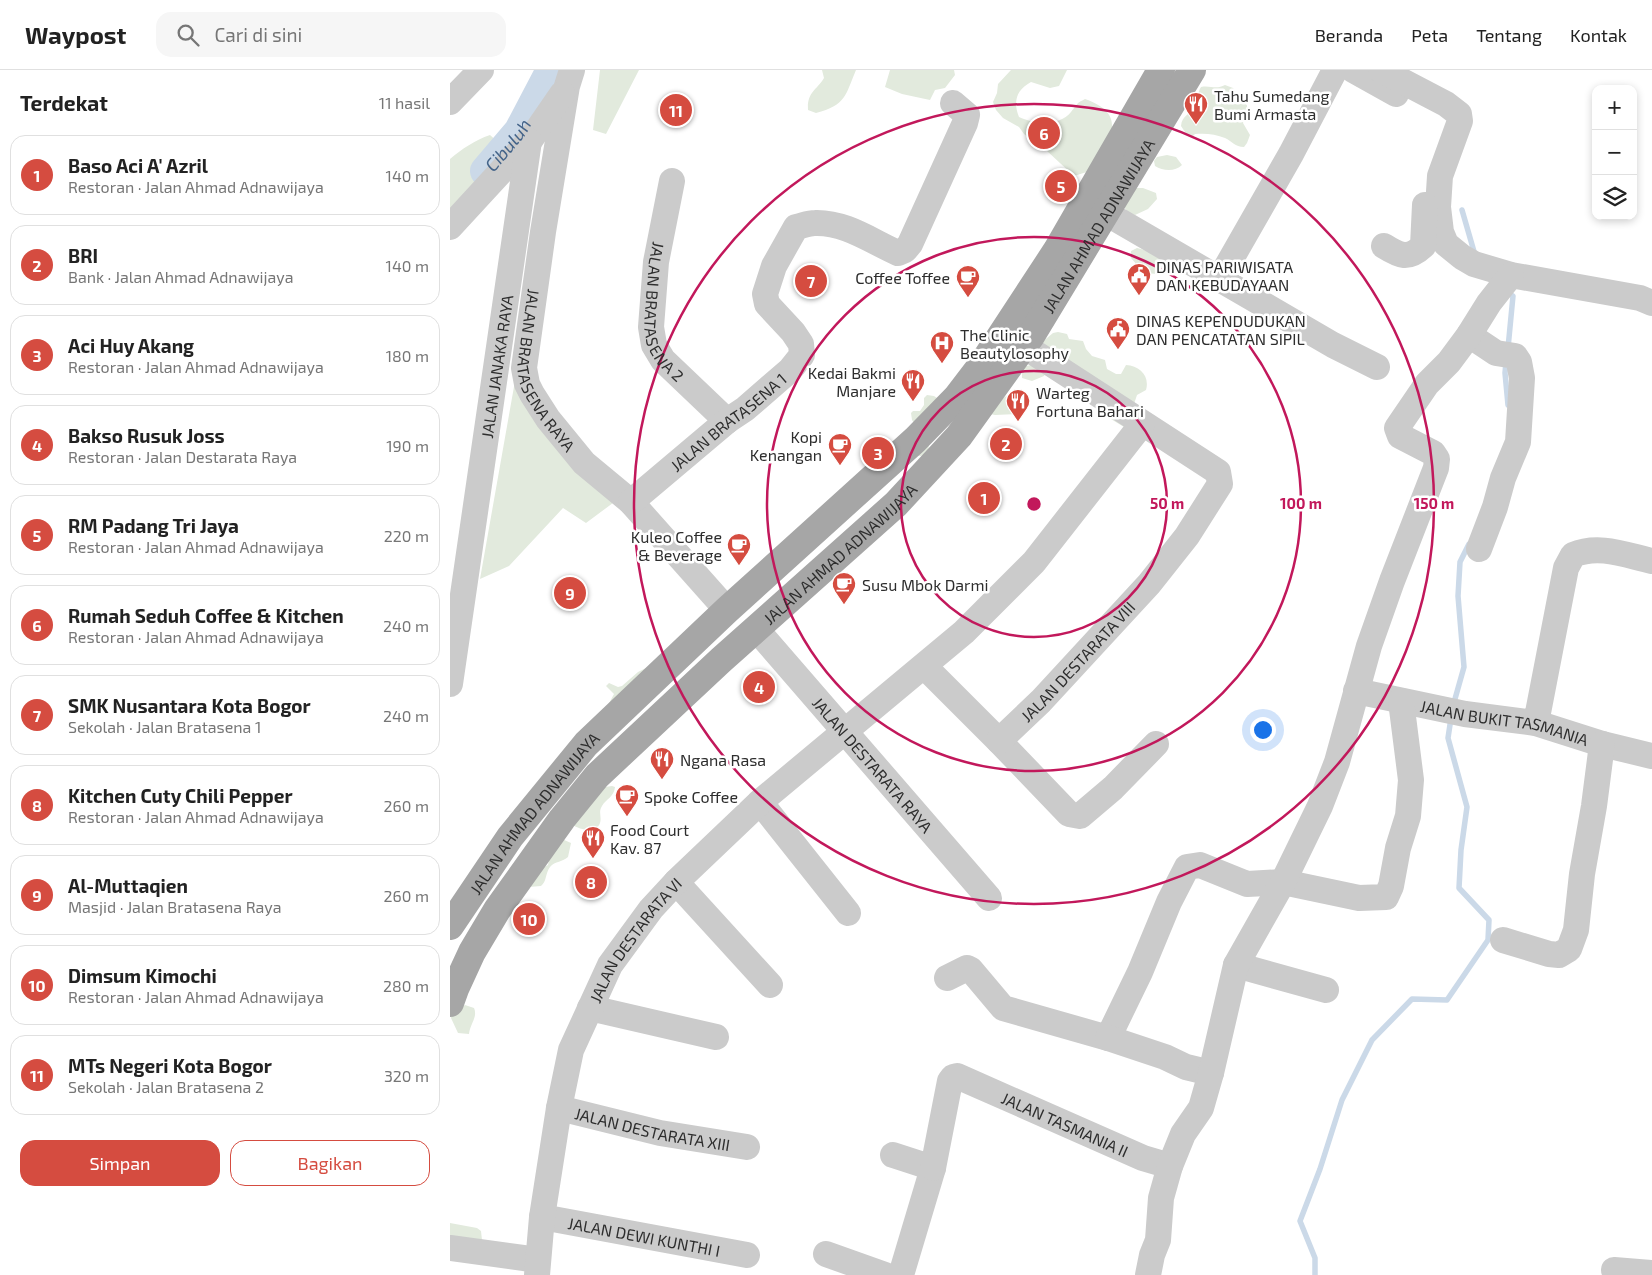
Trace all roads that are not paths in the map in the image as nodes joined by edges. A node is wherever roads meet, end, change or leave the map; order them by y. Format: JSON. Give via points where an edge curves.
{"nodes":[{"id":1,"x":481,"y":70,"type":"edge"},
{"id":2,"x":1161,"y":70,"type":"edge"},
{"id":3,"x":1192,"y":70,"type":"edge"},
{"id":4,"x":1335,"y":70,"type":"edge"},
{"id":5,"x":1353,"y":70,"type":"edge"},
{"id":6,"x":1382,"y":70,"type":"edge"},
{"id":7,"x":570,"y":78,"type":"edge"},
{"id":8,"x":450,"y":102,"type":"edge"},
{"id":9,"x":953,"y":103,"type":"dead end"},
{"id":10,"x":530,"y":141,"type":"junction"},
{"id":11,"x":672,"y":181,"type":"dead end"},
{"id":12,"x":1106,"y":215,"type":"junction"},
{"id":13,"x":450,"y":227,"type":"edge"},
{"id":14,"x":1384,"y":246,"type":"dead end"},
{"id":15,"x":1494,"y":279,"type":"junction"},
{"id":16,"x":1219,"y":280,"type":"junction"},
{"id":17,"x":1652,"y":303,"type":"edge"},
{"id":18,"x":1469,"y":335,"type":"junction"},
{"id":19,"x":1024,"y":346,"type":"junction"},
{"id":20,"x":1377,"y":367,"type":"dead end"},
{"id":21,"x":726,"y":421,"type":"junction"},
{"id":22,"x":1142,"y":424,"type":"junction"},
{"id":23,"x":851,"y":499,"type":"junction"},
{"id":24,"x":631,"y":502,"type":"junction"},
{"id":25,"x":872,"y":524,"type":"junction"},
{"id":26,"x":810,"y":535,"type":"junction"},
{"id":27,"x":1479,"y":550,"type":"dead end"},
{"id":28,"x":833,"y":560,"type":"junction"},
{"id":29,"x":1652,"y":561,"type":"edge"},
{"id":30,"x":464,"y":590,"type":"junction"},
{"id":31,"x":727,"y":610,"type":"junction"},
{"id":32,"x":450,"y":617,"type":"edge"},
{"id":33,"x":756,"y":629,"type":"junction"},
{"id":34,"x":924,"y":666,"type":"junction"},
{"id":35,"x":450,"y":684,"type":"edge"},
{"id":36,"x":1356,"y":690,"type":"junction"},
{"id":37,"x":1401,"y":701,"type":"junction"},
{"id":38,"x":1536,"y":723,"type":"junction"},
{"id":39,"x":844,"y":731,"type":"junction"},
{"id":40,"x":999,"y":741,"type":"junction"},
{"id":41,"x":1156,"y":744,"type":"dead end"},
{"id":42,"x":1602,"y":744,"type":"junction"},
{"id":43,"x":1652,"y":756,"type":"edge"},
{"id":44,"x":760,"y":802,"type":"junction"},
{"id":45,"x":676,"y":882,"type":"junction"},
{"id":46,"x":1283,"y":882,"type":"junction"},
{"id":47,"x":990,"y":898,"type":"dead end"},
{"id":48,"x":848,"y":914,"type":"dead end"},
{"id":49,"x":450,"y":926,"type":"edge"},
{"id":50,"x":1503,"y":940,"type":"dead end"},
{"id":51,"x":1236,"y":965,"type":"junction"},
{"id":52,"x":946,"y":978,"type":"dead end"},
{"id":53,"x":770,"y":985,"type":"dead end"},
{"id":54,"x":1326,"y":990,"type":"dead end"},
{"id":55,"x":450,"y":1004,"type":"edge"},
{"id":56,"x":590,"y":1008,"type":"junction"},
{"id":57,"x":716,"y":1037,"type":"dead end"},
{"id":58,"x":1108,"y":1038,"type":"junction"},
{"id":59,"x":1212,"y":1073,"type":"junction"},
{"id":60,"x":559,"y":1108,"type":"junction"},
{"id":61,"x":747,"y":1147,"type":"dead end"},
{"id":62,"x":893,"y":1155,"type":"dead end"},
{"id":63,"x":1170,"y":1166,"type":"junction"},
{"id":64,"x":933,"y":1168,"type":"junction"},
{"id":65,"x":542,"y":1217,"type":"junction"},
{"id":66,"x":450,"y":1248,"type":"edge"},
{"id":67,"x":826,"y":1254,"type":"dead end"},
{"id":68,"x":747,"y":1255,"type":"dead end"},
{"id":69,"x":537,"y":1267,"type":"edge"},
{"id":70,"x":1614,"y":1270,"type":"dead end"},
{"id":71,"x":1151,"y":1274,"type":"edge"},
{"id":72,"x":1652,"y":1274,"type":"edge"},
{"id":73,"x":885,"y":1275,"type":"edge"},
{"id":74,"x":902,"y":1275,"type":"edge"}],
"edges":[{"from":1,"to":8,"type":"street"},
{"from":2,"to":23,"type":"main road","name":"JALAN AHMAD ADNAWIJAYA","via":[[1058,250],[983,363],[957,397]]},
{"from":3,"to":12,"type":"main road","name":"JALAN AHMAD ADNAWIJAYA"},
{"from":4,"to":16,"type":"street","via":[[1292,154]]},
{"from":5,"to":14,"type":"street","via":[[1443,121],[1443,131],[1428,167],[1423,246],[1403,256]]},
{"from":6,"to":15,"type":"street","via":[[1459,114],[1460,121],[1440,176],[1438,207],[1441,232],[1446,244]]},
{"from":7,"to":10,"type":"street"},
{"from":7,"to":24,"type":"street","name":"JALAN BRATASENA RAYA","via":[[524,368],[527,384],[548,419],[584,463]]},
{"from":9,"to":21,"type":"street","name":"JALAN BRATASENA 1","via":[[967,115],[965,123],[905,250],[898,253],[833,224],[813,223],[796,228],[774,266],[764,294],[767,304],[801,344],[802,355],[790,370]]},
{"from":10,"to":13,"type":"street"},
{"from":10,"to":30,"type":"street","name":"JALAN JANAKA RAYA"},
{"from":11,"to":21,"type":"street","name":"JALAN BRATASENA 2","via":[[656,262],[654,345],[663,360]]},
{"from":12,"to":16,"type":"street"},
{"from":12,"to":19,"type":"main road","name":"JALAN AHMAD ADNAWIJAYA"},
{"from":15,"to":17,"type":"street","via":[[1640,298]]},
{"from":15,"to":18,"type":"street"},
{"from":16,"to":20,"type":"street"},
{"from":18,"to":27,"type":"street","via":[[1515,356],[1522,378],[1518,442]]},
{"from":18,"to":36,"type":"street","via":[[1427,384],[1397,428],[1400,436],[1433,454],[1437,459],[1436,468],[1392,581]]},
{"from":19,"to":22,"type":"street","name":"JALAN DESTARATA VIII"},
{"from":19,"to":25,"type":"main road","name":"JALAN AHMAD ADNAWIJAYA","via":[[959,436],[896,504]]},
{"from":21,"to":24,"type":"street","name":"JALAN BRATASENA 1"},
{"from":22,"to":34,"type":"street","name":"JALAN DESTARATA VI","via":[[1034,562],[964,632]]},
{"from":22,"to":40,"type":"street","name":"JALAN DESTARATA VIII","via":[[1218,472],[1220,484],[1149,584]]},
{"from":23,"to":25,"type":"main road","via":[[849,509],[853,519],[861,524]]},
{"from":23,"to":26,"type":"main road","name":"JALAN AHMAD ADNAWIJAYA"},
{"from":24,"to":31,"type":"street","name":"JALAN BRATASENA RAYA"},
{"from":25,"to":28,"type":"main road","name":"JALAN AHMAD ADNAWIJAYA"},
{"from":26,"to":28,"type":"main road","via":[[826,540]]},
{"from":26,"to":31,"type":"main road","name":"JALAN AHMAD ADNAWIJAYA"},
{"from":28,"to":33,"type":"main road","name":"JALAN AHMAD ADNAWIJAYA"},
{"from":29,"to":38,"type":"street","via":[[1602,549],[1573,555],[1566,568]]},
{"from":30,"to":32,"type":"street","name":"JALAN JANAKA RAYA"},
{"from":30,"to":35,"type":"street","name":"JALAN JANAKA RAYA"},
{"from":31,"to":49,"type":"main road","name":"JALAN AHMAD ADNAWIJAYA","via":[[586,744],[510,837]]},
{"from":33,"to":39,"type":"street","name":"JALAN DESTARATA RAYA"},
{"from":33,"to":55,"type":"main road","name":"JALAN AHMAD ADNAWIJAYA","via":[[596,776],[497,910],[472,952]]},
{"from":34,"to":39,"type":"street","name":"JALAN DESTARATA VI"},
{"from":34,"to":40,"type":"street"},
{"from":36,"to":37,"type":"street","name":"JALAN BUKIT TASMANIA"},
{"from":36,"to":46,"type":"street","via":[[1337,762],[1320,806]]},
{"from":37,"to":38,"type":"street","name":"JALAN BUKIT TASMANIA"},
{"from":37,"to":46,"type":"street","via":[[1411,780],[1408,816],[1386,897],[1359,898]]},
{"from":38,"to":42,"type":"street","name":"JALAN BUKIT TASMANIA"},
{"from":39,"to":44,"type":"street","name":"JALAN DESTARATA VI"},
{"from":39,"to":47,"type":"street","name":"JALAN DESTARATA RAYA"},
{"from":40,"to":41,"type":"street","via":[[1069,814],[1080,816]]},
{"from":42,"to":43,"type":"street","name":"JALAN BUKIT TASMANIA"},
{"from":42,"to":50,"type":"street","via":[[1576,930],[1569,949],[1559,955],[1549,954]]},
{"from":44,"to":45,"type":"street","name":"JALAN DESTARATA VI"},
{"from":44,"to":48,"type":"street"},
{"from":45,"to":53,"type":"street"},
{"from":45,"to":56,"type":"street","name":"JALAN DESTARATA VI","via":[[651,909],[610,965]]},
{"from":46,"to":51,"type":"street"},
{"from":46,"to":58,"type":"street","via":[[1247,884],[1200,865],[1187,867]]},
{"from":51,"to":54,"type":"street"},
{"from":51,"to":59,"type":"street"},
{"from":52,"to":58,"type":"street","via":[[968,968],[1003,1008]]},
{"from":56,"to":57,"type":"street"},
{"from":56,"to":60,"type":"street","name":"JALAN DESTARATA VI","via":[[571,1050]]},
{"from":58,"to":59,"type":"street","via":[[1186,1067]]},
{"from":59,"to":63,"type":"street","via":[[1201,1108],[1183,1134]]},
{"from":60,"to":61,"type":"street","name":"JALAN DESTARATA XIII","via":[[660,1133]]},
{"from":60,"to":65,"type":"street","name":"JALAN DESTARATA VI"},
{"from":62,"to":64,"type":"street"},
{"from":63,"to":64,"type":"street","name":"JALAN TASMANIA II","via":[[1143,1158],[957,1076],[950,1081]]},
{"from":63,"to":71,"type":"street","via":[[1161,1198],[1158,1240],[1152,1255]]},
{"from":64,"to":74,"type":"street"},
{"from":65,"to":68,"type":"street","name":"JALAN DEWI KUNTHI I"},
{"from":65,"to":69,"type":"street","name":"JALAN DESTARATA VI"},
{"from":66,"to":69,"type":"street"},
{"from":67,"to":73,"type":"street"},
{"from":70,"to":72,"type":"street"}]}
